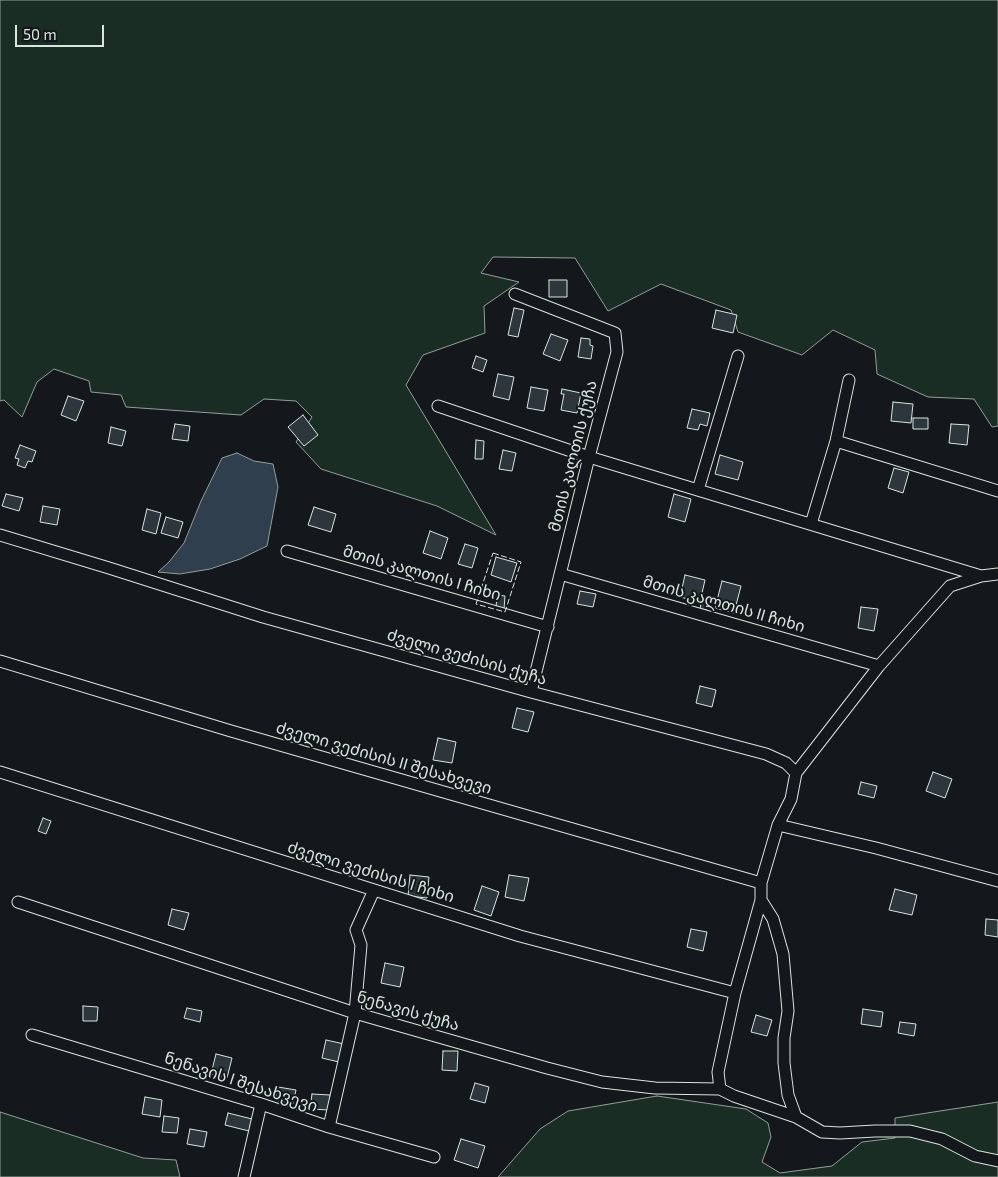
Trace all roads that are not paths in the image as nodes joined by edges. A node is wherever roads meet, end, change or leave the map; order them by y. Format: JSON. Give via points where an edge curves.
{"nodes":[{"id":1,"x":515,"y":294,"type":"dead end"},
{"id":2,"x":738,"y":356,"type":"dead end"},
{"id":3,"x":849,"y":380,"type":"dead end"},
{"id":4,"x":438,"y":406,"type":"dead end"},
{"id":5,"x":836,"y":441,"type":"junction"},
{"id":6,"x":589,"y":457,"type":"junction"},
{"id":7,"x":698,"y":490,"type":"junction"},
{"id":8,"x":998,"y":491,"type":"edge"},
{"id":9,"x":811,"y":524,"type":"junction"},
{"id":10,"x":0,"y":535,"type":"edge"},
{"id":11,"x":287,"y":551,"type":"dead end"},
{"id":12,"x":560,"y":574,"type":"junction"},
{"id":13,"x":998,"y":574,"type":"edge"},
{"id":14,"x":981,"y":576,"type":"junction"},
{"id":15,"x":548,"y":626,"type":"junction"},
{"id":16,"x":0,"y":661,"type":"edge"},
{"id":17,"x":879,"y":666,"type":"junction"},
{"id":18,"x":531,"y":692,"type":"junction"},
{"id":19,"x":0,"y":772,"type":"edge"},
{"id":20,"x":796,"y":773,"type":"junction"},
{"id":21,"x":778,"y":825,"type":"junction"},
{"id":22,"x":998,"y":881,"type":"edge"},
{"id":23,"x":761,"y":883,"type":"junction"},
{"id":24,"x":374,"y":890,"type":"junction"},
{"id":25,"x":761,"y":900,"type":"junction"},
{"id":26,"x":18,"y":902,"type":"dead end"},
{"id":27,"x":735,"y":993,"type":"junction"},
{"id":28,"x":355,"y":1013,"type":"junction"},
{"id":29,"x":32,"y":1035,"type":"dead end"},
{"id":30,"x":720,"y":1089,"type":"junction"},
{"id":31,"x":261,"y":1104,"type":"junction"},
{"id":32,"x":796,"y":1117,"type":"junction"},
{"id":33,"x":329,"y":1128,"type":"junction"},
{"id":34,"x":434,"y":1157,"type":"dead end"},
{"id":35,"x":998,"y":1160,"type":"edge"},
{"id":36,"x":244,"y":1177,"type":"edge"}],
"edges":[{"from":1,"to":6,"type":"street","name":"მთის კალთის ქუჩა","via":[[615,333],[617,352]]},
{"from":2,"to":7,"type":"street"},
{"from":3,"to":5,"type":"street"},
{"from":4,"to":6,"type":"street"},
{"from":5,"to":8,"type":"street"},
{"from":5,"to":9,"type":"street"},
{"from":6,"to":7,"type":"street"},
{"from":6,"to":12,"type":"street","name":"მთის კალთის ქუჩა"},
{"from":7,"to":9,"type":"street"},
{"from":9,"to":14,"type":"street"},
{"from":10,"to":18,"type":"street","name":"ძველი ვეძისის ქუჩა","via":[[263,618]]},
{"from":11,"to":15,"type":"street","name":"მთის კალთის I ჩიხი"},
{"from":12,"to":15,"type":"street","name":"მთის კალთის ქუჩა"},
{"from":12,"to":17,"type":"street","name":"მთის კალთის II ჩიხი"},
{"from":13,"to":14,"type":"street"},
{"from":14,"to":17,"type":"street","via":[[950,586]]},
{"from":15,"to":18,"type":"street","name":"მთის კალთის ქუჩა"},
{"from":16,"to":23,"type":"street","name":"ძველი ვეძისის II შესახვევი","via":[[231,731]]},
{"from":17,"to":20,"type":"street"},
{"from":18,"to":20,"type":"street","name":"ძველი ვეძისის ქუჩა","via":[[766,754],[786,763]]},
{"from":19,"to":24,"type":"street","name":"ძველი ვეძისის I ჩიხი"},
{"from":20,"to":21,"type":"street","via":[[791,799]]},
{"from":21,"to":22,"type":"street"},
{"from":21,"to":23,"type":"street"},
{"from":23,"to":25,"type":"street"},
{"from":24,"to":27,"type":"street","name":"ძველი ვეძისის I ჩიხი","via":[[520,936]]},
{"from":24,"to":28,"type":"street","name":"ნენავის I შესახვევი","via":[[356,930],[361,945]]},
{"from":25,"to":27,"type":"street"},
{"from":25,"to":32,"type":"street","via":[[773,920],[783,954],[788,1011],[784,1063],[788,1095]]},
{"from":26,"to":28,"type":"street","name":"ნენავის ქუჩა"},
{"from":27,"to":30,"type":"street","via":[[718,1072]]},
{"from":28,"to":30,"type":"street","name":"ნენავის ქუჩა","via":[[602,1082],[655,1088]]},
{"from":28,"to":33,"type":"street","name":"ნენავის I შესახვევი"},
{"from":29,"to":31,"type":"street","name":"ნენავის I შესახვევი"},
{"from":30,"to":32,"type":"street","name":"ნენავის ქუჩა"},
{"from":31,"to":33,"type":"street","name":"ნენავის I შესახვევი"},
{"from":31,"to":36,"type":"street"},
{"from":32,"to":35,"type":"street","via":[[822,1132],[910,1131],[942,1139],[975,1156]]},
{"from":33,"to":34,"type":"street"}]}
